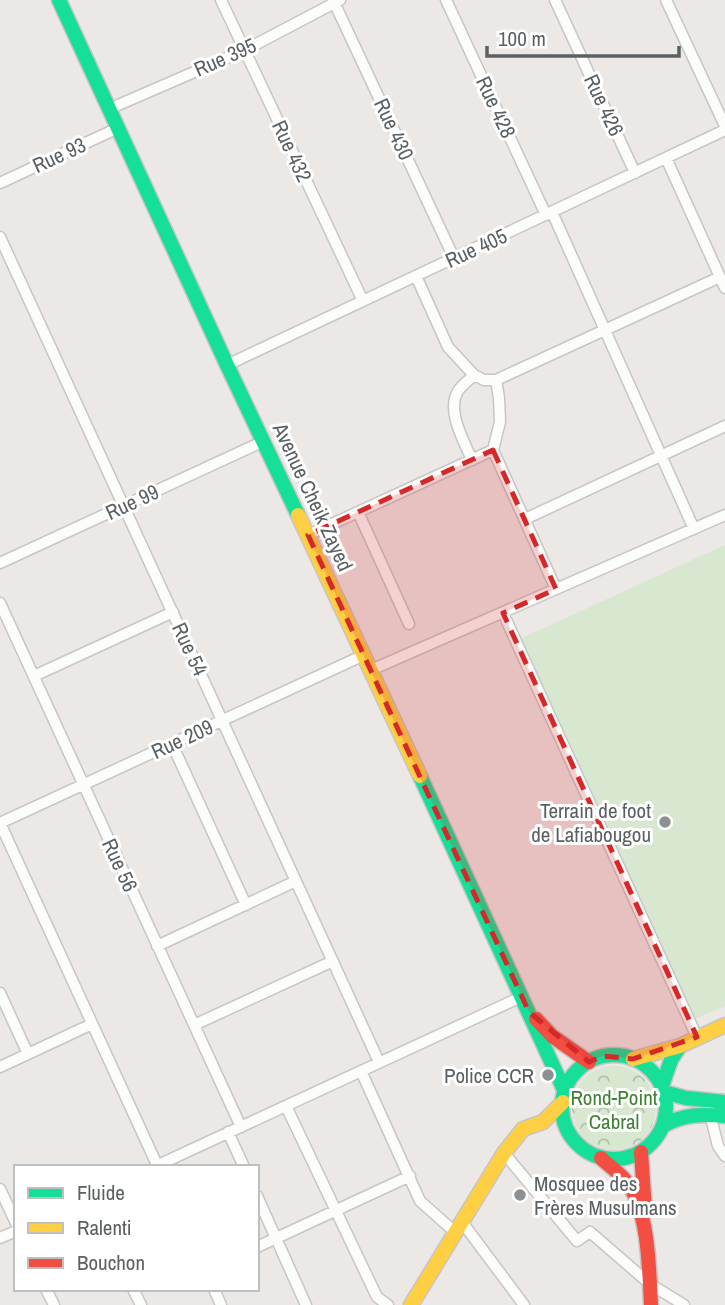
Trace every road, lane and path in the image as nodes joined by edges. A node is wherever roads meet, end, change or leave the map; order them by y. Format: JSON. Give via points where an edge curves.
{"nodes":[{"id":1,"x":59,"y":0,"type":"edge"},
{"id":2,"x":221,"y":0,"type":"edge"},
{"id":3,"x":446,"y":0,"type":"edge"},
{"id":4,"x":555,"y":0,"type":"edge"},
{"id":5,"x":666,"y":0,"type":"edge"},
{"id":6,"x":336,"y":1,"type":"edge"},
{"id":7,"x":244,"y":50,"type":"junction"},
{"id":8,"x":109,"y":109,"type":"junction"},
{"id":9,"x":118,"y":128,"type":"junction"},
{"id":10,"x":725,"y":128,"type":"edge"},
{"id":11,"x":666,"y":158,"type":"junction"},
{"id":12,"x":635,"y":173,"type":"junction"},
{"id":13,"x":0,"y":183,"type":"edge"},
{"id":14,"x":549,"y":213,"type":"junction"},
{"id":15,"x":0,"y":237,"type":"edge"},
{"id":16,"x":454,"y":258,"type":"junction"},
{"id":17,"x":416,"y":276,"type":"junction"},
{"id":18,"x":720,"y":276,"type":"junction"},
{"id":19,"x":725,"y":288,"type":"edge"},
{"id":20,"x":363,"y":301,"type":"junction"},
{"id":21,"x":604,"y":330,"type":"junction"},
{"id":22,"x":227,"y":365,"type":"junction"},
{"id":23,"x":474,"y":375,"type":"junction"},
{"id":24,"x":496,"y":380,"type":"junction"},
{"id":25,"x":725,"y":426,"type":"edge"},
{"id":26,"x":264,"y":441,"type":"junction"},
{"id":27,"x":493,"y":450,"type":"junction"},
{"id":28,"x":661,"y":456,"type":"junction"},
{"id":29,"x":472,"y":460,"type":"junction"},
{"id":30,"x":124,"y":506,"type":"junction"},
{"id":31,"x":358,"y":512,"type":"junction"},
{"id":32,"x":725,"y":515,"type":"edge"},
{"id":33,"x":525,"y":519,"type":"junction"},
{"id":34,"x":694,"y":529,"type":"junction"},
{"id":35,"x":308,"y":535,"type":"junction"},
{"id":36,"x":0,"y":563,"type":"edge"},
{"id":37,"x":556,"y":589,"type":"junction"},
{"id":38,"x":0,"y":603,"type":"edge"},
{"id":39,"x":173,"y":612,"type":"junction"},
{"id":40,"x":503,"y":613,"type":"junction"},
{"id":41,"x":409,"y":624,"type":"dead end"},
{"id":42,"x":364,"y":655,"type":"junction"},
{"id":43,"x":371,"y":670,"type":"junction"},
{"id":44,"x":34,"y":676,"type":"junction"},
{"id":45,"x":222,"y":720,"type":"junction"},
{"id":46,"x":172,"y":744,"type":"junction"},
{"id":47,"x":83,"y":785,"type":"junction"},
{"id":48,"x":0,"y":823,"type":"edge"},
{"id":49,"x":296,"y":881,"type":"junction"},
{"id":50,"x":246,"y":905,"type":"junction"},
{"id":51,"x":157,"y":946,"type":"junction"},
{"id":52,"x":333,"y":961,"type":"junction"},
{"id":53,"x":0,"y":993,"type":"edge"},
{"id":54,"x":522,"y":997,"type":"junction"},
{"id":55,"x":529,"y":1012,"type":"junction"},
{"id":56,"x":92,"y":1024,"type":"junction"},
{"id":57,"x":194,"y":1025,"type":"junction"},
{"id":58,"x":725,"y":1025,"type":"edge"},
{"id":59,"x":697,"y":1037,"type":"junction"},
{"id":60,"x":680,"y":1046,"type":"junction"},
{"id":61,"x":28,"y":1054,"type":"junction"},
{"id":62,"x":632,"y":1059,"type":"junction"},
{"id":63,"x":379,"y":1062,"type":"junction"},
{"id":64,"x":589,"y":1062,"type":"junction"},
{"id":65,"x":0,"y":1067,"type":"edge"},
{"id":66,"x":361,"y":1071,"type":"junction"},
{"id":67,"x":663,"y":1089,"type":"junction"},
{"id":68,"x":564,"y":1097,"type":"junction"},
{"id":69,"x":725,"y":1101,"type":"edge"},
{"id":70,"x":286,"y":1106,"type":"junction"},
{"id":71,"x":709,"y":1108,"type":"junction"},
{"id":72,"x":725,"y":1116,"type":"edge"},
{"id":73,"x":543,"y":1122,"type":"junction"},
{"id":74,"x":663,"y":1126,"type":"junction"},
{"id":75,"x":241,"y":1127,"type":"junction"},
{"id":76,"x":567,"y":1128,"type":"junction"},
{"id":77,"x":228,"y":1132,"type":"junction"},
{"id":78,"x":504,"y":1153,"type":"junction"},
{"id":79,"x":641,"y":1153,"type":"junction"},
{"id":80,"x":725,"y":1156,"type":"edge"},
{"id":81,"x":601,"y":1158,"type":"junction"},
{"id":82,"x":156,"y":1165,"type":"edge"},
{"id":83,"x":158,"y":1165,"type":"edge"},
{"id":84,"x":243,"y":1165,"type":"edge"},
{"id":85,"x":410,"y":1176,"type":"junction"},
{"id":86,"x":0,"y":1188,"type":"edge"},
{"id":87,"x":259,"y":1200,"type":"edge"},
{"id":88,"x":336,"y":1210,"type":"junction"},
{"id":89,"x":14,"y":1219,"type":"edge"},
{"id":90,"x":459,"y":1228,"type":"junction"},
{"id":91,"x":276,"y":1238,"type":"junction"},
{"id":92,"x":259,"y":1246,"type":"edge"},
{"id":93,"x":648,"y":1266,"type":"junction"},
{"id":94,"x":650,"y":1284,"type":"junction"},
{"id":95,"x":413,"y":1304,"type":"edge"},
{"id":96,"x":306,"y":1305,"type":"edge"},
{"id":97,"x":388,"y":1305,"type":"edge"},
{"id":98,"x":524,"y":1305,"type":"edge"},
{"id":99,"x":652,"y":1305,"type":"edge"},
{"id":100,"x":684,"y":1305,"type":"edge"}],
"edges":[{"from":1,"to":8,"type":"main road","name":"Avenue Cheik Zayed"},
{"from":2,"to":7,"type":"street","name":"Rue 432"},
{"from":3,"to":14,"type":"street","name":"Rue 428"},
{"from":4,"to":12,"type":"street","name":"Rue 426"},
{"from":5,"to":10,"type":"street"},
{"from":6,"to":7,"type":"street","name":"Rue 395"},
{"from":6,"to":16,"type":"street","name":"Rue 430"},
{"from":7,"to":8,"type":"street","name":"Rue 395"},
{"from":7,"to":20,"type":"street","name":"Rue 432"},
{"from":8,"to":9,"type":"main road","name":"Avenue Cheik Zayed"},
{"from":9,"to":13,"type":"street","name":"Rue 93"},
{"from":9,"to":22,"type":"main road","name":"Avenue Cheik Zayed"},
{"from":10,"to":11,"type":"street","name":"Rue 405"},
{"from":11,"to":12,"type":"street","name":"Rue 405"},
{"from":11,"to":18,"type":"street"},
{"from":12,"to":14,"type":"street","name":"Rue 405"},
{"from":14,"to":16,"type":"street","name":"Rue 405"},
{"from":14,"to":21,"type":"street","name":"Rue 428"},
{"from":15,"to":30,"type":"street","name":"Rue 54"},
{"from":16,"to":17,"type":"street","name":"Rue 405"},
{"from":17,"to":20,"type":"street","name":"Rue 405"},
{"from":17,"to":23,"type":"street","via":[[448,347]]},
{"from":18,"to":19,"type":"street"},
{"from":18,"to":21,"type":"street"},
{"from":20,"to":22,"type":"street","name":"Rue 405"},
{"from":21,"to":24,"type":"street"},
{"from":21,"to":28,"type":"street","name":"Rue 428"},
{"from":22,"to":26,"type":"main road","name":"Avenue Cheik Zayed"},
{"from":23,"to":24,"type":"street"},
{"from":23,"to":29,"type":"street","via":[[457,392],[454,408]]},
{"from":24,"to":27,"type":"street","via":[[500,422]]},
{"from":25,"to":28,"type":"street"},
{"from":26,"to":30,"type":"street","name":"Rue 99"},
{"from":26,"to":35,"type":"main road","name":"Avenue Cheik Zayed"},
{"from":27,"to":29,"type":"street"},
{"from":27,"to":33,"type":"street"},
{"from":28,"to":33,"type":"street"},
{"from":28,"to":34,"type":"street","name":"Rue 428"},
{"from":29,"to":31,"type":"street"},
{"from":30,"to":36,"type":"street","name":"Rue 99"},
{"from":30,"to":39,"type":"street","name":"Rue 54"},
{"from":31,"to":35,"type":"street"},
{"from":31,"to":41,"type":"street"},
{"from":32,"to":34,"type":"street"},
{"from":33,"to":37,"type":"street"},
{"from":34,"to":37,"type":"street"},
{"from":35,"to":42,"type":"main road","name":"Avenue Cheik Zayed"},
{"from":37,"to":40,"type":"street"},
{"from":38,"to":44,"type":"street","name":"Rue 56"},
{"from":39,"to":44,"type":"street"},
{"from":39,"to":45,"type":"street","name":"Rue 54"},
{"from":40,"to":43,"type":"street"},
{"from":40,"to":59,"type":"street"},
{"from":42,"to":43,"type":"main road","name":"Avenue Cheik Zayed"},
{"from":42,"to":45,"type":"street","name":"Rue 209"},
{"from":43,"to":54,"type":"main road","name":"Avenue Cheik Zayed"},
{"from":44,"to":47,"type":"street","name":"Rue 56"},
{"from":45,"to":46,"type":"street","name":"Rue 209"},
{"from":45,"to":49,"type":"street","name":"Rue 54"},
{"from":46,"to":47,"type":"street","name":"Rue 209"},
{"from":46,"to":50,"type":"street"},
{"from":47,"to":48,"type":"street","name":"Rue 209"},
{"from":47,"to":51,"type":"street","name":"Rue 56"},
{"from":48,"to":56,"type":"street"},
{"from":49,"to":50,"type":"street"},
{"from":49,"to":52,"type":"street","name":"Rue 54"},
{"from":50,"to":51,"type":"street"},
{"from":51,"to":57,"type":"street","name":"Rue 56"},
{"from":52,"to":57,"type":"street"},
{"from":52,"to":63,"type":"street","name":"Rue 54"},
{"from":53,"to":61,"type":"street"},
{"from":54,"to":55,"type":"main road","name":"Avenue Cheik Zayed"},
{"from":54,"to":63,"type":"street"},
{"from":55,"to":64,"type":"main road","name":"Avenue Cheik Zayed","via":[[552,1036]]},
{"from":55,"to":68,"type":"main road","name":"Avenue Cheik Zayed"},
{"from":56,"to":61,"type":"street"},
{"from":56,"to":82,"type":"street"},
{"from":57,"to":75,"type":"street","name":"Rue 56"},
{"from":58,"to":59,"type":"main road"},
{"from":59,"to":60,"type":"main road"},
{"from":60,"to":62,"type":"main road"},
{"from":60,"to":67,"type":"main road"},
{"from":61,"to":65,"type":"street"},
{"from":62,"to":64,"type":"main road","via":[[603,1056]]},
{"from":62,"to":67,"type":"main road","via":[[644,1065]]},
{"from":63,"to":66,"type":"street"},
{"from":64,"to":68,"type":"main road","via":[[574,1074]]},
{"from":66,"to":70,"type":"street"},
{"from":66,"to":85,"type":"street"},
{"from":67,"to":71,"type":"main road"},
{"from":67,"to":74,"type":"main road"},
{"from":68,"to":73,"type":"main road"},
{"from":68,"to":76,"type":"main road"},
{"from":69,"to":71,"type":"main road"},
{"from":70,"to":75,"type":"street"},
{"from":70,"to":88,"type":"street"},
{"from":71,"to":72,"type":"main road"},
{"from":71,"to":74,"type":"main road"},
{"from":71,"to":80,"type":"street"},
{"from":73,"to":76,"type":"main road"},
{"from":73,"to":78,"type":"main road","via":[[523,1129]]},
{"from":74,"to":79,"type":"main road"},
{"from":75,"to":77,"type":"street"},
{"from":76,"to":81,"type":"main road","via":[[575,1142]]},
{"from":77,"to":83,"type":"street"},
{"from":77,"to":84,"type":"street"},
{"from":78,"to":90,"type":"main road"},
{"from":78,"to":94,"type":"street","via":[[576,1241],[590,1232]]},
{"from":79,"to":81,"type":"main road"},
{"from":79,"to":93,"type":"main road"},
{"from":81,"to":93,"type":"main road","via":[[628,1183],[639,1208]]},
{"from":85,"to":88,"type":"street"},
{"from":85,"to":90,"type":"street","via":[[420,1201]]},
{"from":86,"to":89,"type":"street"},
{"from":87,"to":91,"type":"street"},
{"from":88,"to":91,"type":"street"},
{"from":88,"to":97,"type":"street","via":[[377,1297]]},
{"from":90,"to":95,"type":"main road"},
{"from":90,"to":98,"type":"street"},
{"from":91,"to":92,"type":"street"},
{"from":91,"to":96,"type":"street"},
{"from":93,"to":94,"type":"main road"},
{"from":94,"to":99,"type":"main road"},
{"from":94,"to":100,"type":"street"}]}
